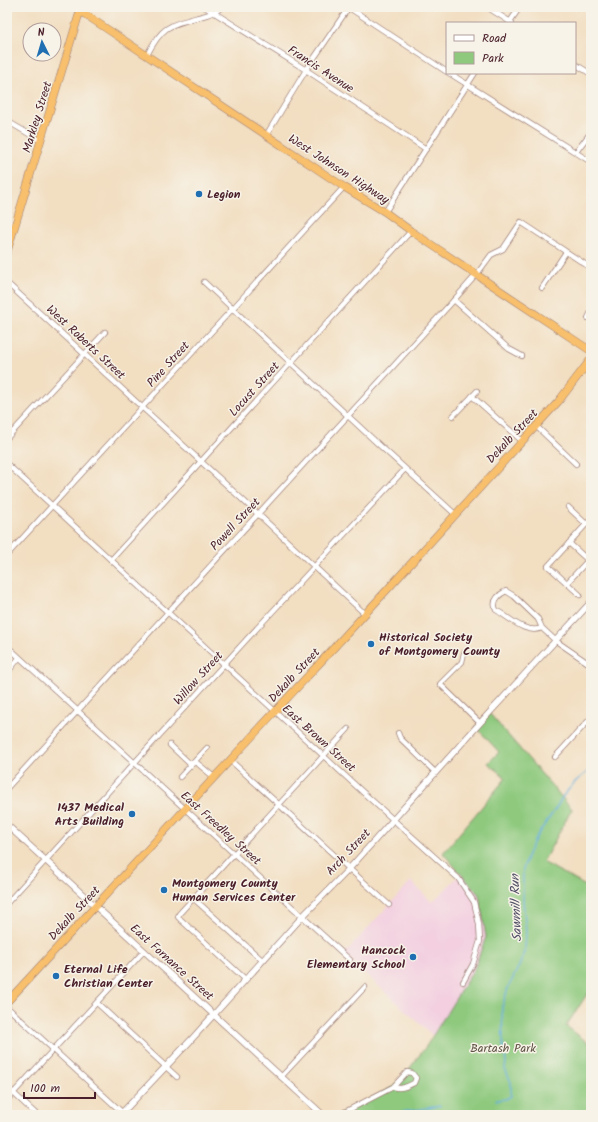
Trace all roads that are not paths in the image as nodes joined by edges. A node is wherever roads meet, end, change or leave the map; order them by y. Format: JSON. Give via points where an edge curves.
{"nodes":[{"id":1,"x":205,"y":7,"type":"edge"},
{"id":2,"x":222,"y":7,"type":"edge"},
{"id":3,"x":348,"y":7,"type":"edge"},
{"id":4,"x":487,"y":7,"type":"edge"},
{"id":5,"x":520,"y":7,"type":"edge"},
{"id":6,"x":77,"y":9,"type":"edge"},
{"id":7,"x":214,"y":13,"type":"junction"},
{"id":8,"x":509,"y":22,"type":"edge"},
{"id":9,"x":511,"y":22,"type":"edge"},
{"id":10,"x":147,"y":55,"type":"junction"},
{"id":11,"x":576,"y":65,"type":"edge"},
{"id":12,"x":306,"y":70,"type":"junction"},
{"id":13,"x":446,"y":71,"type":"edge"},
{"id":14,"x":451,"y":74,"type":"edge"},
{"id":15,"x":474,"y":74,"type":"edge"},
{"id":16,"x":591,"y":74,"type":"edge"},
{"id":17,"x":467,"y":85,"type":"junction"},
{"id":18,"x":7,"y":121,"type":"edge"},
{"id":19,"x":591,"y":132,"type":"edge"},
{"id":20,"x":266,"y":134,"type":"junction"},
{"id":21,"x":41,"y":141,"type":"junction"},
{"id":22,"x":426,"y":149,"type":"junction"},
{"id":23,"x":576,"y":152,"type":"junction"},
{"id":24,"x":591,"y":162,"type":"edge"},
{"id":25,"x":344,"y":187,"type":"junction"},
{"id":26,"x":385,"y":212,"type":"junction"},
{"id":27,"x":412,"y":232,"type":"junction"},
{"id":28,"x":7,"y":252,"type":"edge"},
{"id":29,"x":566,"y":252,"type":"junction"},
{"id":30,"x":591,"y":268,"type":"edge"},
{"id":31,"x":477,"y":274,"type":"junction"},
{"id":32,"x":204,"y":282,"type":"dead end"},
{"id":33,"x":7,"y":283,"type":"edge"},
{"id":34,"x":542,"y":288,"type":"dead end"},
{"id":35,"x":454,"y":300,"type":"junction"},
{"id":36,"x":232,"y":309,"type":"junction"},
{"id":37,"x":591,"y":312,"type":"edge"},
{"id":38,"x":588,"y":318,"type":"dead end"},
{"id":39,"x":105,"y":332,"type":"dead end"},
{"id":40,"x":591,"y":352,"type":"edge"},
{"id":41,"x":84,"y":355,"type":"junction"},
{"id":42,"x":522,"y":356,"type":"dead end"},
{"id":43,"x":591,"y":359,"type":"edge"},
{"id":44,"x":290,"y":363,"type":"junction"},
{"id":45,"x":477,"y":391,"type":"dead end"},
{"id":46,"x":472,"y":396,"type":"junction"},
{"id":47,"x":143,"y":407,"type":"junction"},
{"id":48,"x":348,"y":416,"type":"junction"},
{"id":49,"x":453,"y":416,"type":"dead end"},
{"id":50,"x":536,"y":426,"type":"junction"},
{"id":51,"x":7,"y":438,"type":"edge"},
{"id":52,"x":522,"y":441,"type":"junction"},
{"id":53,"x":201,"y":462,"type":"junction"},
{"id":54,"x":7,"y":464,"type":"edge"},
{"id":55,"x":576,"y":464,"type":"dead end"},
{"id":56,"x":405,"y":469,"type":"junction"},
{"id":57,"x":52,"y":506,"type":"junction"},
{"id":58,"x":568,"y":507,"type":"dead end"},
{"id":59,"x":258,"y":514,"type":"junction"},
{"id":60,"x":455,"y":514,"type":"junction"},
{"id":61,"x":591,"y":519,"type":"edge"},
{"id":62,"x":586,"y":524,"type":"junction"},
{"id":63,"x":569,"y":543,"type":"junction"},
{"id":64,"x":7,"y":555,"type":"edge"},
{"id":65,"x":111,"y":560,"type":"junction"},
{"id":66,"x":590,"y":560,"type":"edge"},
{"id":67,"x":315,"y":566,"type":"junction"},
{"id":68,"x":567,"y":583,"type":"junction"},
{"id":69,"x":580,"y":595,"type":"dead end"},
{"id":70,"x":591,"y":602,"type":"edge"},
{"id":71,"x":168,"y":612,"type":"junction"},
{"id":72,"x":365,"y":614,"type":"junction"},
{"id":73,"x":542,"y":628,"type":"junction"},
{"id":74,"x":556,"y":641,"type":"junction"},
{"id":75,"x":7,"y":646,"type":"edge"},
{"id":76,"x":464,"y":653,"type":"dead end"},
{"id":77,"x":19,"y":658,"type":"junction"},
{"id":78,"x":225,"y":664,"type":"junction"},
{"id":79,"x":591,"y":665,"type":"edge"},
{"id":80,"x":7,"y":673,"type":"edge"},
{"id":81,"x":78,"y":710,"type":"junction"},
{"id":82,"x":275,"y":711,"type":"junction"},
{"id":83,"x":591,"y":718,"type":"edge"},
{"id":84,"x":480,"y":723,"type":"junction"},
{"id":85,"x":348,"y":729,"type":"dead end"},
{"id":86,"x":398,"y":733,"type":"dead end"},
{"id":87,"x":170,"y":745,"type":"dead end"},
{"id":88,"x":207,"y":748,"type":"dead end"},
{"id":89,"x":325,"y":756,"type":"junction"},
{"id":90,"x":555,"y":757,"type":"dead end"},
{"id":91,"x":230,"y":760,"type":"junction"},
{"id":92,"x":135,"y":763,"type":"junction"},
{"id":93,"x":192,"y":764,"type":"junction"},
{"id":94,"x":435,"y":772,"type":"junction"},
{"id":95,"x":180,"y":777,"type":"dead end"},
{"id":96,"x":214,"y":777,"type":"junction"},
{"id":97,"x":7,"y":788,"type":"edge"},
{"id":98,"x":280,"y":804,"type":"junction"},
{"id":99,"x":185,"y":809,"type":"junction"},
{"id":100,"x":591,"y":818,"type":"edge"},
{"id":101,"x":393,"y":819,"type":"junction"},
{"id":102,"x":7,"y":825,"type":"edge"},
{"id":103,"x":590,"y":825,"type":"edge"},
{"id":104,"x":234,"y":853,"type":"junction"},
{"id":105,"x":46,"y":860,"type":"junction"},
{"id":106,"x":349,"y":869,"type":"junction"},
{"id":107,"x":193,"y":898,"type":"junction"},
{"id":108,"x":7,"y":903,"type":"edge"},
{"id":109,"x":388,"y":904,"type":"dead end"},
{"id":110,"x":96,"y":906,"type":"junction"},
{"id":111,"x":302,"y":917,"type":"junction"},
{"id":112,"x":144,"y":951,"type":"junction"},
{"id":113,"x":262,"y":960,"type":"junction"},
{"id":114,"x":350,"y":960,"type":"dead end"},
{"id":115,"x":245,"y":979,"type":"junction"},
{"id":116,"x":463,"y":982,"type":"dead end"},
{"id":117,"x":365,"y":987,"type":"dead end"},
{"id":118,"x":7,"y":1002,"type":"edge"},
{"id":119,"x":97,"y":1003,"type":"junction"},
{"id":120,"x":7,"y":1007,"type":"edge"},
{"id":121,"x":213,"y":1014,"type":"junction"},
{"id":122,"x":54,"y":1050,"type":"junction"},
{"id":123,"x":166,"y":1066,"type":"junction"},
{"id":124,"x":177,"y":1077,"type":"dead end"},
{"id":125,"x":281,"y":1077,"type":"junction"},
{"id":126,"x":393,"y":1087,"type":"junction"},
{"id":127,"x":7,"y":1088,"type":"edge"},
{"id":128,"x":13,"y":1093,"type":"junction"},
{"id":129,"x":7,"y":1100,"type":"edge"},
{"id":130,"x":122,"y":1114,"type":"edge"},
{"id":131,"x":37,"y":1115,"type":"edge"},
{"id":132,"x":323,"y":1115,"type":"edge"},
{"id":133,"x":339,"y":1115,"type":"edge"}],
"edges":[{"from":1,"to":7,"type":"street","name":"Francis Avenue"},
{"from":2,"to":7,"type":"street"},
{"from":3,"to":12,"type":"street"},
{"from":3,"to":13,"type":"street"},
{"from":4,"to":8,"type":"street"},
{"from":5,"to":9,"type":"street"},
{"from":6,"to":10,"type":"highway","name":"West Johnson Highway"},
{"from":6,"to":21,"type":"highway","name":"Markley Street"},
{"from":7,"to":10,"type":"street","via":[[173,24],[159,34]]},
{"from":7,"to":12,"type":"street","name":"Francis Avenue"},
{"from":10,"to":20,"type":"highway","name":"West Johnson Highway"},
{"from":11,"to":16,"type":"street"},
{"from":12,"to":20,"type":"street"},
{"from":12,"to":22,"type":"street","name":"Francis Avenue"},
{"from":14,"to":17,"type":"street"},
{"from":15,"to":17,"type":"street"},
{"from":17,"to":22,"type":"street"},
{"from":17,"to":23,"type":"street"},
{"from":18,"to":21,"type":"street"},
{"from":19,"to":23,"type":"street"},
{"from":20,"to":25,"type":"highway","name":"West Johnson Highway"},
{"from":21,"to":28,"type":"highway","name":"Markley Street"},
{"from":22,"to":26,"type":"street"},
{"from":23,"to":24,"type":"street"},
{"from":25,"to":26,"type":"highway","name":"West Johnson Highway"},
{"from":25,"to":36,"type":"street","name":"Pine Street"},
{"from":26,"to":27,"type":"highway","name":"West Johnson Highway"},
{"from":27,"to":31,"type":"highway","name":"West Johnson Highway"},
{"from":27,"to":44,"type":"street","name":"Locust Street"},
{"from":29,"to":30,"type":"street"},
{"from":29,"to":31,"type":"street","name":"Powell Street","via":[[521,222],[503,249],[491,255]]},
{"from":29,"to":34,"type":"street"},
{"from":31,"to":35,"type":"street","name":"Powell Street"},
{"from":31,"to":40,"type":"highway","name":"West Johnson Highway"},
{"from":32,"to":36,"type":"street"},
{"from":33,"to":41,"type":"street","name":"West Roberts Street"},
{"from":35,"to":42,"type":"street","via":[[508,349]]},
{"from":35,"to":48,"type":"street","name":"Powell Street"},
{"from":36,"to":44,"type":"street"},
{"from":36,"to":47,"type":"street","name":"Pine Street"},
{"from":37,"to":38,"type":"street"},
{"from":39,"to":41,"type":"street"},
{"from":41,"to":47,"type":"street","name":"West Roberts Street"},
{"from":41,"to":51,"type":"street"},
{"from":43,"to":50,"type":"highway","name":"Dekalb Street"},
{"from":44,"to":48,"type":"street"},
{"from":44,"to":53,"type":"street","name":"Locust Street"},
{"from":45,"to":46,"type":"street"},
{"from":46,"to":49,"type":"street"},
{"from":46,"to":52,"type":"street"},
{"from":47,"to":53,"type":"street","name":"West Roberts Street"},
{"from":47,"to":57,"type":"street","name":"Pine Street"},
{"from":48,"to":56,"type":"street"},
{"from":48,"to":59,"type":"street","name":"Powell Street"},
{"from":50,"to":52,"type":"highway","name":"Dekalb Street"},
{"from":50,"to":55,"type":"street"},
{"from":52,"to":60,"type":"highway","name":"Dekalb Street"},
{"from":53,"to":59,"type":"street","name":"West Roberts Street"},
{"from":53,"to":65,"type":"street","name":"Locust Street"},
{"from":54,"to":57,"type":"street","name":"East Brown Street"},
{"from":56,"to":60,"type":"street"},
{"from":56,"to":67,"type":"street","name":"Willow Street"},
{"from":57,"to":64,"type":"street","name":"Pine Street"},
{"from":57,"to":65,"type":"street","name":"East Brown Street"},
{"from":58,"to":62,"type":"street"},
{"from":59,"to":67,"type":"street","name":"West Roberts Street"},
{"from":59,"to":71,"type":"street","name":"Powell Street"},
{"from":60,"to":72,"type":"highway","name":"Dekalb Street"},
{"from":61,"to":62,"type":"street"},
{"from":62,"to":63,"type":"street"},
{"from":63,"to":66,"type":"street"},
{"from":63,"to":68,"type":"street","via":[[548,566]]},
{"from":65,"to":71,"type":"street","name":"East Brown Street"},
{"from":66,"to":68,"type":"street"},
{"from":67,"to":72,"type":"street","name":"West Roberts Street"},
{"from":67,"to":78,"type":"street","name":"Willow Street"},
{"from":68,"to":69,"type":"street"},
{"from":70,"to":74,"type":"street","name":"Arch Street"},
{"from":71,"to":78,"type":"street","name":"East Brown Street"},
{"from":71,"to":81,"type":"street","name":"Powell Street"},
{"from":72,"to":82,"type":"highway","name":"Dekalb Street"},
{"from":73,"to":73,"type":"street","via":[[538,619],[514,596],[506,591],[501,593],[494,606],[496,610],[526,629]]},
{"from":73,"to":74,"type":"street"},
{"from":74,"to":79,"type":"street"},
{"from":74,"to":84,"type":"street","name":"Arch Street"},
{"from":75,"to":77,"type":"street","name":"East Freedley Street"},
{"from":76,"to":84,"type":"street","via":[[462,662],[440,684]]},
{"from":77,"to":80,"type":"street"},
{"from":77,"to":81,"type":"street","name":"East Freedley Street"},
{"from":78,"to":82,"type":"street","name":"East Brown Street"},
{"from":78,"to":92,"type":"street","name":"Willow Street"},
{"from":81,"to":92,"type":"street","name":"East Freedley Street"},
{"from":81,"to":97,"type":"street","name":"Powell Street"},
{"from":82,"to":89,"type":"street","name":"East Brown Street"},
{"from":82,"to":91,"type":"highway","name":"Dekalb Street"},
{"from":83,"to":90,"type":"street"},
{"from":84,"to":94,"type":"street","name":"Arch Street"},
{"from":85,"to":89,"type":"street"},
{"from":86,"to":94,"type":"street"},
{"from":87,"to":93,"type":"street"},
{"from":88,"to":93,"type":"street"},
{"from":89,"to":98,"type":"street"},
{"from":89,"to":101,"type":"street","name":"East Brown Street"},
{"from":91,"to":96,"type":"highway","name":"Dekalb Street"},
{"from":91,"to":98,"type":"street"},
{"from":92,"to":99,"type":"street","name":"East Freedley Street"},
{"from":92,"to":105,"type":"street","name":"Willow Street"},
{"from":93,"to":95,"type":"street"},
{"from":93,"to":96,"type":"street","via":[[197,764]]},
{"from":94,"to":101,"type":"street","name":"Arch Street"},
{"from":96,"to":99,"type":"highway","name":"Dekalb Street"},
{"from":98,"to":104,"type":"street"},
{"from":98,"to":106,"type":"street"},
{"from":99,"to":104,"type":"street","name":"East Freedley Street"},
{"from":99,"to":110,"type":"highway","name":"Dekalb Street"},
{"from":100,"to":103,"type":"street"},
{"from":101,"to":106,"type":"street","name":"Arch Street"},
{"from":101,"to":116,"type":"street","name":"East Brown Street","via":[[458,878],[474,902],[480,941],[474,964]]},
{"from":102,"to":105,"type":"street","name":"East Fornance Street"},
{"from":104,"to":107,"type":"street"},
{"from":104,"to":111,"type":"street","name":"East Freedley Street"},
{"from":105,"to":108,"type":"street","name":"Willow Street"},
{"from":105,"to":110,"type":"street","name":"East Fornance Street"},
{"from":106,"to":109,"type":"street"},
{"from":106,"to":111,"type":"street","name":"Arch Street"},
{"from":107,"to":113,"type":"street"},
{"from":107,"to":115,"type":"street","via":[[178,917]]},
{"from":110,"to":112,"type":"street","name":"East Fornance Street"},
{"from":110,"to":118,"type":"highway","name":"Dekalb Street"},
{"from":111,"to":113,"type":"street","name":"Arch Street"},
{"from":111,"to":114,"type":"street","name":"East Freedley Street"},
{"from":112,"to":119,"type":"street"},
{"from":112,"to":121,"type":"street","name":"East Fornance Street"},
{"from":113,"to":115,"type":"street","name":"Arch Street"},
{"from":115,"to":121,"type":"street","name":"Arch Street"},
{"from":117,"to":125,"type":"street"},
{"from":119,"to":122,"type":"street"},
{"from":119,"to":123,"type":"street"},
{"from":120,"to":122,"type":"street"},
{"from":121,"to":123,"type":"street","name":"Arch Street"},
{"from":121,"to":125,"type":"street","name":"East Fornance Street"},
{"from":122,"to":128,"type":"street"},
{"from":122,"to":130,"type":"street"},
{"from":123,"to":124,"type":"street"},
{"from":123,"to":130,"type":"street","name":"Arch Street"},
{"from":125,"to":132,"type":"street","name":"East Fornance Street"},
{"from":126,"to":126,"type":"street","via":[[403,1088],[414,1083],[416,1078],[407,1072]]},
{"from":126,"to":133,"type":"street"},
{"from":127,"to":128,"type":"street"},
{"from":128,"to":129,"type":"street"},
{"from":128,"to":131,"type":"street"}]}
